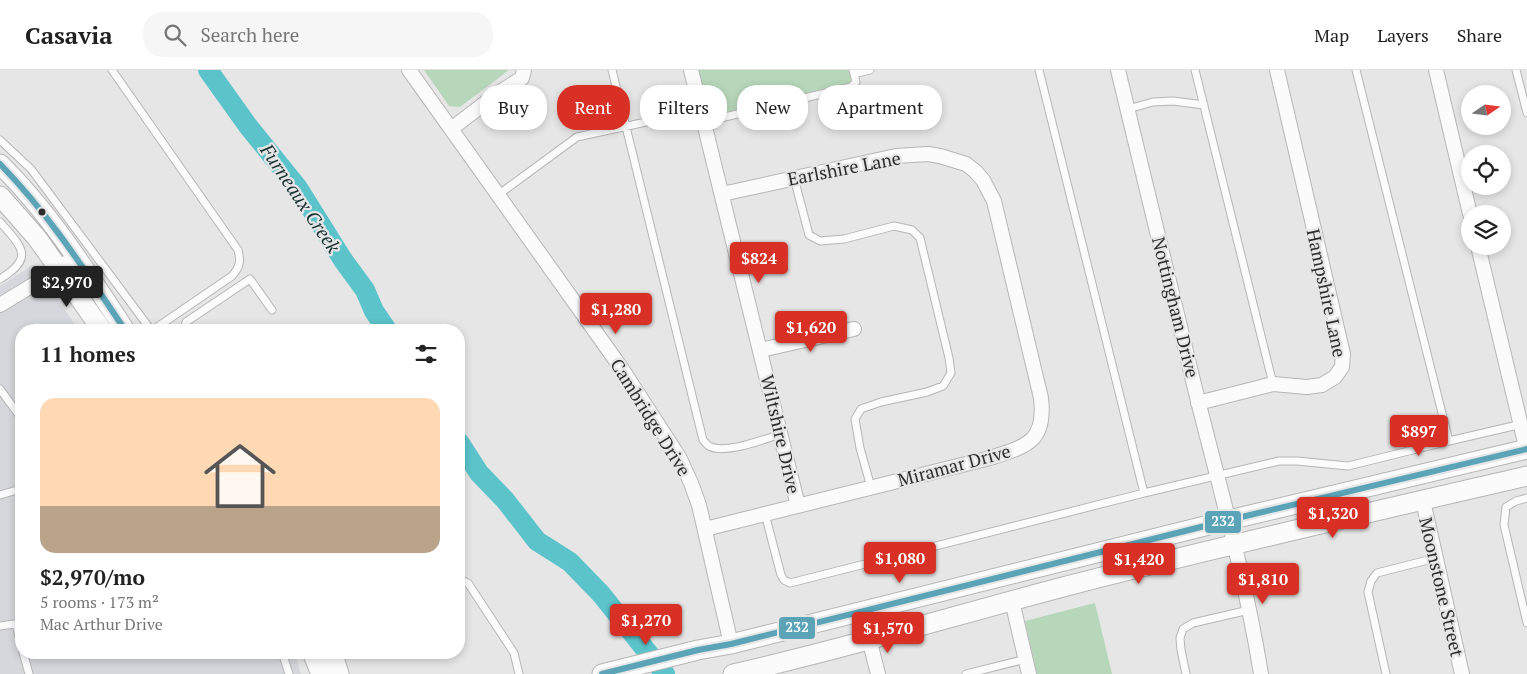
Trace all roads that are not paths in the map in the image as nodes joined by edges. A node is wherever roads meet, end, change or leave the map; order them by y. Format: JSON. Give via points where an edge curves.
{"nodes":[{"id":1,"x":112,"y":70,"type":"edge"},
{"id":2,"x":409,"y":70,"type":"edge"},
{"id":3,"x":524,"y":70,"type":"edge"},
{"id":4,"x":612,"y":70,"type":"edge"},
{"id":5,"x":691,"y":70,"type":"edge"},
{"id":6,"x":870,"y":70,"type":"edge"},
{"id":7,"x":1039,"y":70,"type":"edge"},
{"id":8,"x":1118,"y":70,"type":"edge"},
{"id":9,"x":1195,"y":70,"type":"edge"},
{"id":10,"x":1277,"y":70,"type":"edge"},
{"id":11,"x":1356,"y":70,"type":"edge"},
{"id":12,"x":1436,"y":70,"type":"edge"},
{"id":13,"x":1516,"y":70,"type":"edge"},
{"id":14,"x":854,"y":72,"type":"edge"},
{"id":15,"x":616,"y":85,"type":"edge"},
{"id":16,"x":695,"y":85,"type":"edge"},
{"id":17,"x":1204,"y":105,"type":"junction"},
{"id":18,"x":1128,"y":109,"type":"junction"},
{"id":19,"x":727,"y":111,"type":"edge"},
{"id":20,"x":1527,"y":113,"type":"edge"},
{"id":21,"x":451,"y":129,"type":"junction"},
{"id":22,"x":608,"y":130,"type":"edge"},
{"id":23,"x":627,"y":130,"type":"edge"},
{"id":24,"x":706,"y":130,"type":"edge"},
{"id":25,"x":0,"y":140,"type":"edge"},
{"id":26,"x":0,"y":164,"type":"edge"},
{"id":27,"x":966,"y":164,"type":"joint"},
{"id":28,"x":794,"y":178,"type":"junction"},
{"id":29,"x":722,"y":194,"type":"junction"},
{"id":30,"x":498,"y":195,"type":"junction"},
{"id":31,"x":0,"y":196,"type":"edge"},
{"id":32,"x":1468,"y":205,"type":"edge"},
{"id":33,"x":0,"y":222,"type":"edge"},
{"id":34,"x":82,"y":251,"type":"junction"},
{"id":35,"x":1480,"y":255,"type":"edge"},
{"id":36,"x":59,"y":268,"type":"junction"},
{"id":37,"x":0,"y":279,"type":"edge"},
{"id":38,"x":0,"y":305,"type":"edge"},
{"id":39,"x":272,"y":310,"type":"dead end"},
{"id":40,"x":98,"y":324,"type":"edge"},
{"id":41,"x":122,"y":324,"type":"edge"},
{"id":42,"x":147,"y":324,"type":"edge"},
{"id":43,"x":161,"y":324,"type":"edge"},
{"id":44,"x":186,"y":324,"type":"edge"},
{"id":45,"x":854,"y":329,"type":"dead end"},
{"id":46,"x":761,"y":350,"type":"junction"},
{"id":47,"x":1273,"y":384,"type":"junction"},
{"id":48,"x":0,"y":388,"type":"edge"},
{"id":49,"x":1198,"y":403,"type":"junction"},
{"id":50,"x":15,"y":409,"type":"edge"},
{"id":51,"x":1524,"y":424,"type":"edge"},
{"id":52,"x":781,"y":434,"type":"junction"},
{"id":53,"x":1449,"y":440,"type":"junction"},
{"id":54,"x":1527,"y":450,"type":"edge"},
{"id":55,"x":1217,"y":474,"type":"junction"},
{"id":56,"x":1527,"y":476,"type":"edge"},
{"id":57,"x":871,"y":487,"type":"junction"},
{"id":58,"x":15,"y":490,"type":"edge"},
{"id":59,"x":1144,"y":493,"type":"junction"},
{"id":60,"x":0,"y":494,"type":"edge"},
{"id":61,"x":1527,"y":498,"type":"edge"},
{"id":62,"x":1423,"y":501,"type":"junction"},
{"id":63,"x":798,"y":506,"type":"junction"},
{"id":64,"x":765,"y":514,"type":"junction"},
{"id":65,"x":1229,"y":520,"type":"junction"},
{"id":66,"x":704,"y":529,"type":"junction"},
{"id":67,"x":1235,"y":544,"type":"junction"},
{"id":68,"x":1436,"y":558,"type":"junction"},
{"id":69,"x":465,"y":582,"type":"edge"},
{"id":70,"x":1012,"y":601,"type":"junction"},
{"id":71,"x":1250,"y":610,"type":"junction"},
{"id":72,"x":862,"y":611,"type":"junction"},
{"id":73,"x":1527,"y":623,"type":"edge"},
{"id":74,"x":15,"y":624,"type":"edge"},
{"id":75,"x":0,"y":626,"type":"edge"},
{"id":76,"x":869,"y":640,"type":"junction"},
{"id":77,"x":731,"y":644,"type":"junction"},
{"id":78,"x":25,"y":659,"type":"edge"},
{"id":79,"x":284,"y":659,"type":"edge"},
{"id":80,"x":315,"y":659,"type":"edge"},
{"id":81,"x":334,"y":659,"type":"edge"},
{"id":82,"x":1026,"y":659,"type":"junction"},
{"id":83,"x":1262,"y":673,"type":"edge"},
{"id":84,"x":29,"y":674,"type":"edge"},
{"id":85,"x":289,"y":674,"type":"edge"},
{"id":86,"x":321,"y":674,"type":"edge"},
{"id":87,"x":339,"y":674,"type":"edge"},
{"id":88,"x":519,"y":674,"type":"edge"},
{"id":89,"x":602,"y":674,"type":"edge"},
{"id":90,"x":733,"y":674,"type":"edge"},
{"id":91,"x":878,"y":674,"type":"edge"},
{"id":92,"x":966,"y":674,"type":"edge"},
{"id":93,"x":1030,"y":674,"type":"edge"},
{"id":94,"x":1186,"y":674,"type":"edge"},
{"id":95,"x":1386,"y":674,"type":"edge"},
{"id":96,"x":1462,"y":674,"type":"edge"}],
"edges":[{"from":1,"to":43,"type":"lane","via":[[240,256],[240,267],[232,276]]},
{"from":2,"to":21,"type":"street","name":"Cambridge Drive"},
{"from":3,"to":21,"type":"street","via":[[522,78]]},
{"from":4,"to":15,"type":"lane"},
{"from":5,"to":16,"type":"street","name":"Wiltshire Drive"},
{"from":6,"to":14,"type":"lane"},
{"from":7,"to":59,"type":"lane"},
{"from":8,"to":18,"type":"street","name":"Nottingham Drive"},
{"from":9,"to":17,"type":"lane"},
{"from":10,"to":47,"type":"street","name":"Hampshire Lane","via":[[1343,354],[1342,367],[1335,377],[1322,385]]},
{"from":11,"to":53,"type":"lane"},
{"from":12,"to":32,"type":"street"},
{"from":13,"to":20,"type":"lane"},
{"from":14,"to":19,"type":"lane","via":[[856,82],[851,87]]},
{"from":17,"to":18,"type":"lane","via":[[1153,102]]},
{"from":17,"to":47,"type":"lane"},
{"from":18,"to":49,"type":"street","name":"Nottingham Drive"},
{"from":21,"to":30,"type":"street","name":"Cambridge Drive"},
{"from":22,"to":30,"type":"lane","via":[[577,137]]},
{"from":23,"to":52,"type":"lane","via":[[703,440],[722,449]]},
{"from":24,"to":29,"type":"street","name":"Wiltshire Drive"},
{"from":25,"to":34,"type":"lane","via":[[31,169]]},
{"from":26,"to":34,"type":"main road"},
{"from":27,"to":28,"type":"street","name":"Earlshire Lane","via":[[928,154],[896,156]]},
{"from":27,"to":57,"type":"street","name":"Miramar Drive","via":[[983,180],[994,201],[1041,398],[1043,412],[1039,429],[1035,437],[1015,450]]},
{"from":28,"to":29,"type":"street","name":"Earlshire Lane"},
{"from":28,"to":57,"type":"lane","via":[[809,235],[820,241],[844,239],[894,226],[912,230],[920,238],[928,266],[951,373],[944,386],[861,409],[855,419]]},
{"from":29,"to":46,"type":"street","name":"Wiltshire Drive"},
{"from":30,"to":66,"type":"street","name":"Cambridge Drive","via":[[622,368],[679,457],[691,483]]},
{"from":31,"to":36,"type":"main road"},
{"from":33,"to":37,"type":"lane","via":[[20,248],[22,256],[20,264]]},
{"from":34,"to":36,"type":"street"},
{"from":34,"to":41,"type":"main road"},
{"from":34,"to":42,"type":"lane"},
{"from":35,"to":51,"type":"street"},
{"from":36,"to":38,"type":"street"},
{"from":36,"to":40,"type":"main road"},
{"from":39,"to":44,"type":"lane","via":[[250,279]]},
{"from":45,"to":46,"type":"street"},
{"from":46,"to":52,"type":"street","name":"Wiltshire Drive"},
{"from":47,"to":49,"type":"street","name":"Hampshire Lane"},
{"from":48,"to":50,"type":"lane"},
{"from":49,"to":55,"type":"street","name":"Nottingham Drive"},
{"from":51,"to":53,"type":"lane"},
{"from":51,"to":54,"type":"street"},
{"from":52,"to":63,"type":"street","name":"Wiltshire Drive"},
{"from":53,"to":55,"type":"lane","via":[[1348,466],[1279,461]]},
{"from":54,"to":65,"type":"main road"},
{"from":55,"to":59,"type":"lane"},
{"from":55,"to":65,"type":"street","name":"Nottingham Drive"},
{"from":56,"to":62,"type":"main road"},
{"from":57,"to":63,"type":"street","name":"Miramar Drive"},
{"from":58,"to":60,"type":"lane"},
{"from":59,"to":64,"type":"lane","via":[[790,583],[781,575]]},
{"from":61,"to":73,"type":"lane","via":[[1506,507],[1504,525]]},
{"from":62,"to":67,"type":"main road"},
{"from":62,"to":68,"type":"street","name":"Moonstone Street"},
{"from":63,"to":64,"type":"street","name":"Miramar Drive"},
{"from":64,"to":66,"type":"street","name":"Miramar Drive"},
{"from":65,"to":67,"type":"street","name":"Nottingham Drive"},
{"from":65,"to":72,"type":"main road"},
{"from":66,"to":77,"type":"street","name":"Cambridge Drive"},
{"from":67,"to":70,"type":"main road"},
{"from":67,"to":71,"type":"street","name":"Nottingham Drive"},
{"from":68,"to":95,"type":"lane","via":[[1377,573],[1371,581],[1368,592]]},
{"from":68,"to":96,"type":"street","name":"Moonstone Street"},
{"from":69,"to":88,"type":"lane","via":[[514,653]]},
{"from":70,"to":76,"type":"main road"},
{"from":70,"to":82,"type":"street"},
{"from":71,"to":83,"type":"street","name":"Nottingham Drive"},
{"from":71,"to":94,"type":"lane","via":[[1193,623],[1183,629],[1180,638]]},
{"from":72,"to":76,"type":"street"},
{"from":72,"to":77,"type":"main road"},
{"from":74,"to":75,"type":"lane"},
{"from":76,"to":90,"type":"main road"},
{"from":76,"to":91,"type":"street"},
{"from":77,"to":89,"type":"main road"},
{"from":78,"to":84,"type":"lane"},
{"from":79,"to":85,"type":"lane"},
{"from":80,"to":86,"type":"main road"},
{"from":81,"to":87,"type":"main road"},
{"from":82,"to":92,"type":"lane"},
{"from":82,"to":93,"type":"street"}]}
